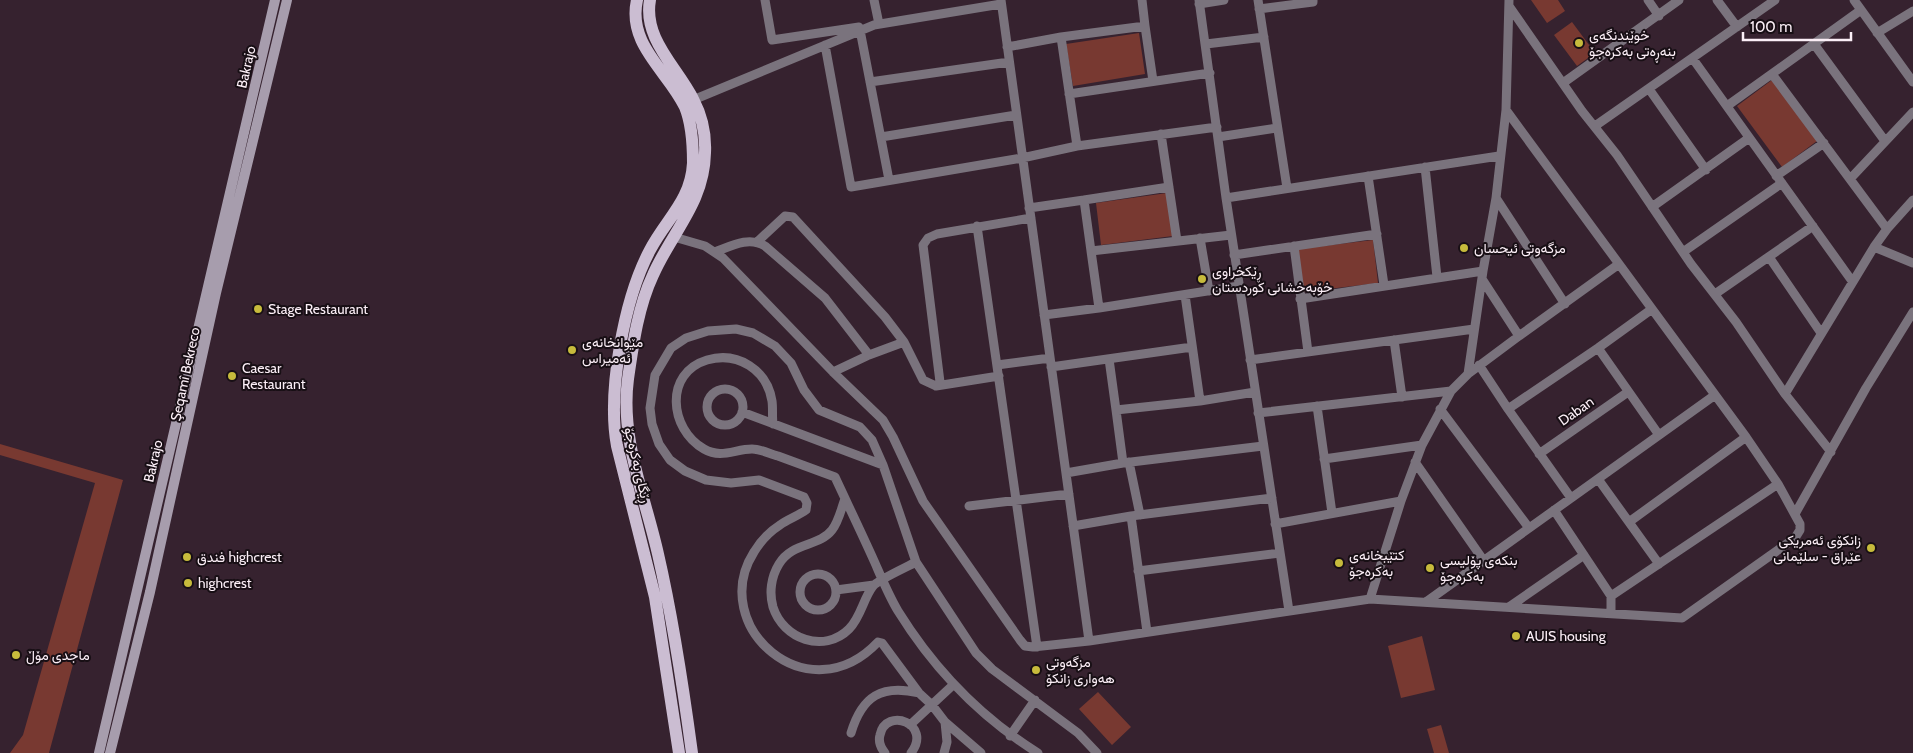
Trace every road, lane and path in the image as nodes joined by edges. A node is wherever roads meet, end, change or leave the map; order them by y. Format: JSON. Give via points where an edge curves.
{"nodes":[{"id":1,"x":276,"y":0,"type":"edge"},
{"id":2,"x":287,"y":0,"type":"edge"},
{"id":3,"x":637,"y":0,"type":"edge"},
{"id":4,"x":650,"y":0,"type":"edge"},
{"id":5,"x":765,"y":0,"type":"edge"},
{"id":6,"x":874,"y":0,"type":"edge"},
{"id":7,"x":1142,"y":0,"type":"edge"},
{"id":8,"x":1224,"y":0,"type":"edge"},
{"id":9,"x":1313,"y":0,"type":"edge"},
{"id":10,"x":1648,"y":0,"type":"edge"},
{"id":11,"x":1679,"y":0,"type":"edge"},
{"id":12,"x":1717,"y":0,"type":"edge"},
{"id":13,"x":1774,"y":0,"type":"edge"},
{"id":14,"x":1854,"y":0,"type":"edge"},
{"id":15,"x":1001,"y":2,"type":"edge"},
{"id":16,"x":1199,"y":2,"type":"edge"},
{"id":17,"x":1509,"y":3,"type":"edge"},
{"id":18,"x":1259,"y":5,"type":"edge"},
{"id":19,"x":1861,"y":10,"type":"junction"},
{"id":20,"x":1913,"y":11,"type":"edge"},
{"id":21,"x":1659,"y":16,"type":"junction"},
{"id":22,"x":877,"y":24,"type":"junction"},
{"id":23,"x":1145,"y":26,"type":"junction"},
{"id":24,"x":1736,"y":27,"type":"junction"},
{"id":25,"x":860,"y":30,"type":"junction"},
{"id":26,"x":1877,"y":34,"type":"junction"},
{"id":27,"x":1061,"y":37,"type":"junction"},
{"id":28,"x":1264,"y":37,"type":"junction"},
{"id":29,"x":1206,"y":44,"type":"junction"},
{"id":30,"x":1814,"y":44,"type":"junction"},
{"id":31,"x":824,"y":45,"type":"junction"},
{"id":32,"x":1007,"y":47,"type":"junction"},
{"id":33,"x":1693,"y":59,"type":"junction"},
{"id":34,"x":1009,"y":62,"type":"junction"},
{"id":35,"x":1210,"y":74,"type":"junction"},
{"id":36,"x":1772,"y":74,"type":"junction"},
{"id":37,"x":870,"y":82,"type":"junction"},
{"id":38,"x":1153,"y":82,"type":"junction"},
{"id":39,"x":1913,"y":82,"type":"edge"},
{"id":40,"x":1563,"y":83,"type":"junction"},
{"id":41,"x":1649,"y":89,"type":"junction"},
{"id":42,"x":1069,"y":94,"type":"junction"},
{"id":43,"x":693,"y":100,"type":"junction"},
{"id":44,"x":1727,"y":106,"type":"junction"},
{"id":45,"x":1506,"y":110,"type":"junction"},
{"id":46,"x":1913,"y":112,"type":"edge"},
{"id":47,"x":1016,"y":116,"type":"junction"},
{"id":48,"x":1594,"y":126,"type":"junction"},
{"id":49,"x":1216,"y":127,"type":"junction"},
{"id":50,"x":1277,"y":128,"type":"junction"},
{"id":51,"x":1161,"y":134,"type":"junction"},
{"id":52,"x":881,"y":137,"type":"junction"},
{"id":53,"x":1218,"y":137,"type":"junction"},
{"id":54,"x":1750,"y":138,"type":"junction"},
{"id":55,"x":1885,"y":141,"type":"junction"},
{"id":56,"x":1824,"y":144,"type":"junction"},
{"id":57,"x":1077,"y":146,"type":"junction"},
{"id":58,"x":1499,"y":156,"type":"junction"},
{"id":59,"x":1022,"y":158,"type":"junction"},
{"id":60,"x":699,"y":165,"type":"junction"},
{"id":61,"x":1425,"y":167,"type":"junction"},
{"id":62,"x":1706,"y":170,"type":"junction"},
{"id":63,"x":1368,"y":176,"type":"junction"},
{"id":64,"x":1850,"y":179,"type":"junction"},
{"id":65,"x":889,"y":180,"type":"junction"},
{"id":66,"x":1779,"y":180,"type":"junction"},
{"id":67,"x":1169,"y":187,"type":"junction"},
{"id":68,"x":1286,"y":188,"type":"junction"},
{"id":69,"x":1226,"y":198,"type":"junction"},
{"id":70,"x":1496,"y":198,"type":"junction"},
{"id":71,"x":1084,"y":200,"type":"junction"},
{"id":72,"x":1913,"y":200,"type":"edge"},
{"id":73,"x":1652,"y":207,"type":"junction"},
{"id":74,"x":1029,"y":208,"type":"junction"},
{"id":75,"x":1031,"y":218,"type":"junction"},
{"id":76,"x":977,"y":226,"type":"junction"},
{"id":77,"x":1813,"y":226,"type":"junction"},
{"id":78,"x":1887,"y":228,"type":"junction"},
{"id":79,"x":1377,"y":234,"type":"junction"},
{"id":80,"x":1231,"y":235,"type":"junction"},
{"id":81,"x":674,"y":237,"type":"junction"},
{"id":82,"x":1200,"y":238,"type":"junction"},
{"id":83,"x":1177,"y":241,"type":"junction"},
{"id":84,"x":757,"y":242,"type":"junction"},
{"id":85,"x":1294,"y":246,"type":"junction"},
{"id":86,"x":1874,"y":247,"type":"junction"},
{"id":87,"x":1091,"y":251,"type":"junction"},
{"id":88,"x":714,"y":252,"type":"junction"},
{"id":89,"x":1683,"y":252,"type":"junction"},
{"id":90,"x":1234,"y":255,"type":"junction"},
{"id":91,"x":1769,"y":257,"type":"junction"},
{"id":92,"x":1913,"y":263,"type":"edge"},
{"id":93,"x":1619,"y":264,"type":"junction"},
{"id":94,"x":1482,"y":274,"type":"junction"},
{"id":95,"x":1437,"y":277,"type":"junction"},
{"id":96,"x":1852,"y":281,"type":"junction"},
{"id":97,"x":1384,"y":285,"type":"junction"},
{"id":98,"x":1239,"y":286,"type":"junction"},
{"id":99,"x":1209,"y":291,"type":"junction"},
{"id":100,"x":1715,"y":294,"type":"junction"},
{"id":101,"x":1184,"y":295,"type":"junction"},
{"id":102,"x":1300,"y":298,"type":"junction"},
{"id":103,"x":1565,"y":304,"type":"junction"},
{"id":104,"x":1099,"y":308,"type":"junction"},
{"id":105,"x":1652,"y":309,"type":"junction"},
{"id":106,"x":1913,"y":312,"type":"edge"},
{"id":107,"x":207,"y":314,"type":"junction"},
{"id":108,"x":1044,"y":315,"type":"junction"},
{"id":109,"x":1474,"y":329,"type":"junction"},
{"id":110,"x":1822,"y":333,"type":"junction"},
{"id":111,"x":1519,"y":336,"type":"junction"},
{"id":112,"x":1394,"y":340,"type":"junction"},
{"id":113,"x":904,"y":342,"type":"junction"},
{"id":114,"x":1192,"y":347,"type":"junction"},
{"id":115,"x":1598,"y":348,"type":"junction"},
{"id":116,"x":1308,"y":352,"type":"junction"},
{"id":117,"x":869,"y":355,"type":"junction"},
{"id":118,"x":1109,"y":359,"type":"junction"},
{"id":119,"x":1250,"y":360,"type":"junction"},
{"id":120,"x":1051,"y":363,"type":"junction"},
{"id":121,"x":997,"y":365,"type":"junction"},
{"id":122,"x":1478,"y":365,"type":"junction"},
{"id":123,"x":833,"y":372,"type":"junction"},
{"id":124,"x":1468,"y":374,"type":"junction"},
{"id":125,"x":999,"y":376,"type":"junction"},
{"id":126,"x":936,"y":386,"type":"junction"},
{"id":127,"x":1255,"y":392,"type":"junction"},
{"id":128,"x":1451,"y":392,"type":"junction"},
{"id":129,"x":1628,"y":392,"type":"junction"},
{"id":130,"x":1785,"y":394,"type":"junction"},
{"id":131,"x":1715,"y":395,"type":"junction"},
{"id":132,"x":1402,"y":397,"type":"junction"},
{"id":133,"x":1200,"y":401,"type":"junction"},
{"id":134,"x":1317,"y":406,"type":"junction"},
{"id":135,"x":1440,"y":409,"type":"junction"},
{"id":136,"x":1508,"y":409,"type":"junction"},
{"id":137,"x":1116,"y":410,"type":"junction"},
{"id":138,"x":742,"y":412,"type":"junction"},
{"id":139,"x":1258,"y":413,"type":"junction"},
{"id":140,"x":772,"y":424,"type":"junction"},
{"id":141,"x":1659,"y":435,"type":"junction"},
{"id":142,"x":1746,"y":437,"type":"junction"},
{"id":143,"x":1422,"y":445,"type":"junction"},
{"id":144,"x":1264,"y":446,"type":"junction"},
{"id":145,"x":1831,"y":452,"type":"junction"},
{"id":146,"x":1539,"y":454,"type":"junction"},
{"id":147,"x":1324,"y":459,"type":"junction"},
{"id":148,"x":1415,"y":462,"type":"junction"},
{"id":149,"x":1126,"y":463,"type":"junction"},
{"id":150,"x":883,"y":465,"type":"junction"},
{"id":151,"x":1066,"y":472,"type":"junction"},
{"id":152,"x":1598,"y":479,"type":"junction"},
{"id":153,"x":1778,"y":484,"type":"junction"},
{"id":154,"x":1069,"y":494,"type":"junction"},
{"id":155,"x":1272,"y":498,"type":"junction"},
{"id":156,"x":1571,"y":498,"type":"junction"},
{"id":157,"x":845,"y":499,"type":"junction"},
{"id":158,"x":1401,"y":501,"type":"junction"},
{"id":159,"x":1016,"y":502,"type":"junction"},
{"id":160,"x":969,"y":506,"type":"dead end"},
{"id":161,"x":1554,"y":510,"type":"junction"},
{"id":162,"x":1332,"y":513,"type":"junction"},
{"id":163,"x":1795,"y":514,"type":"junction"},
{"id":164,"x":1135,"y":516,"type":"junction"},
{"id":165,"x":1629,"y":522,"type":"junction"},
{"id":166,"x":1276,"y":524,"type":"junction"},
{"id":167,"x":1073,"y":526,"type":"junction"},
{"id":168,"x":1529,"y":528,"type":"junction"},
{"id":169,"x":1280,"y":554,"type":"junction"},
{"id":170,"x":1584,"y":555,"type":"junction"},
{"id":171,"x":1484,"y":561,"type":"junction"},
{"id":172,"x":916,"y":562,"type":"junction"},
{"id":173,"x":1658,"y":564,"type":"junction"},
{"id":174,"x":1138,"y":571,"type":"junction"},
{"id":175,"x":883,"y":580,"type":"junction"},
{"id":176,"x":874,"y":585,"type":"junction"},
{"id":177,"x":836,"y":590,"type":"junction"},
{"id":178,"x":1611,"y":596,"type":"junction"},
{"id":179,"x":1370,"y":599,"type":"junction"},
{"id":180,"x":1426,"y":602,"type":"junction"},
{"id":181,"x":1509,"y":607,"type":"junction"},
{"id":182,"x":1289,"y":611,"type":"junction"},
{"id":183,"x":1611,"y":613,"type":"junction"},
{"id":184,"x":1147,"y":632,"type":"junction"},
{"id":185,"x":1089,"y":640,"type":"junction"},
{"id":186,"x":1037,"y":646,"type":"junction"},
{"id":187,"x":953,"y":685,"type":"junction"},
{"id":188,"x":919,"y":693,"type":"junction"},
{"id":189,"x":1035,"y":700,"type":"junction"},
{"id":190,"x":932,"y":705,"type":"junction"},
{"id":191,"x":946,"y":722,"type":"junction"},
{"id":192,"x":910,"y":725,"type":"junction"},
{"id":193,"x":851,"y":733,"type":"dead end"},
{"id":194,"x":1010,"y":736,"type":"junction"},
{"id":195,"x":99,"y":753,"type":"edge"},
{"id":196,"x":110,"y":753,"type":"edge"},
{"id":197,"x":679,"y":753,"type":"edge"},
{"id":198,"x":692,"y":753,"type":"edge"},
{"id":199,"x":885,"y":753,"type":"edge"},
{"id":200,"x":911,"y":753,"type":"edge"},
{"id":201,"x":944,"y":753,"type":"edge"},
{"id":202,"x":981,"y":753,"type":"edge"},
{"id":203,"x":1038,"y":753,"type":"edge"},
{"id":204,"x":1097,"y":753,"type":"edge"}],
"edges":[{"from":1,"to":107,"type":"main road","name":"Bakrajo"},
{"from":2,"to":107,"type":"main road","name":"Şeqamî Bekreco"},
{"from":3,"to":60,"type":"main road","name":"ڕێگای بەکرەجۆ","via":[[636,22],[642,41],[687,113]]},
{"from":4,"to":43,"type":"main road","name":"ڕێگای بەکرەجۆ","via":[[654,35]]},
{"from":5,"to":22,"type":"street","via":[[772,40]]},
{"from":6,"to":22,"type":"street"},
{"from":7,"to":23,"type":"street"},
{"from":8,"to":16,"type":"street"},
{"from":9,"to":18,"type":"street"},
{"from":10,"to":21,"type":"street"},
{"from":11,"to":21,"type":"street"},
{"from":12,"to":24,"type":"street"},
{"from":13,"to":24,"type":"street"},
{"from":14,"to":19,"type":"street"},
{"from":15,"to":22,"type":"street"},
{"from":15,"to":32,"type":"street"},
{"from":16,"to":29,"type":"street"},
{"from":17,"to":40,"type":"street"},
{"from":17,"to":45,"type":"street"},
{"from":18,"to":28,"type":"street"},
{"from":19,"to":26,"type":"street"},
{"from":19,"to":30,"type":"street"},
{"from":20,"to":26,"type":"street"},
{"from":21,"to":40,"type":"street"},
{"from":22,"to":25,"type":"street"},
{"from":23,"to":27,"type":"street"},
{"from":23,"to":38,"type":"street"},
{"from":24,"to":33,"type":"street"},
{"from":25,"to":31,"type":"street"},
{"from":25,"to":37,"type":"street"},
{"from":26,"to":39,"type":"street"},
{"from":27,"to":32,"type":"street"},
{"from":27,"to":42,"type":"street"},
{"from":28,"to":29,"type":"street"},
{"from":28,"to":50,"type":"street"},
{"from":29,"to":35,"type":"street"},
{"from":30,"to":36,"type":"street"},
{"from":30,"to":55,"type":"street"},
{"from":31,"to":43,"type":"street"},
{"from":31,"to":65,"type":"street","via":[[851,187]]},
{"from":32,"to":34,"type":"street"},
{"from":33,"to":41,"type":"street"},
{"from":33,"to":44,"type":"street"},
{"from":34,"to":37,"type":"street"},
{"from":34,"to":47,"type":"street"},
{"from":35,"to":38,"type":"street"},
{"from":35,"to":49,"type":"street"},
{"from":36,"to":44,"type":"street"},
{"from":36,"to":56,"type":"street"},
{"from":37,"to":52,"type":"street"},
{"from":38,"to":42,"type":"street"},
{"from":40,"to":48,"type":"street"},
{"from":41,"to":48,"type":"street"},
{"from":41,"to":62,"type":"street"},
{"from":42,"to":57,"type":"street"},
{"from":43,"to":60,"type":"main road","name":"ڕێگای بەکرەجۆ","via":[[703,125],[705,144]]},
{"from":44,"to":54,"type":"street"},
{"from":45,"to":58,"type":"street"},
{"from":45,"to":93,"type":"street"},
{"from":46,"to":55,"type":"street"},
{"from":47,"to":52,"type":"street"},
{"from":47,"to":59,"type":"street"},
{"from":48,"to":73,"type":"street"},
{"from":49,"to":51,"type":"street"},
{"from":49,"to":53,"type":"street"},
{"from":50,"to":53,"type":"street"},
{"from":50,"to":68,"type":"street"},
{"from":51,"to":57,"type":"street"},
{"from":51,"to":67,"type":"street"},
{"from":52,"to":65,"type":"street"},
{"from":53,"to":69,"type":"street"},
{"from":54,"to":62,"type":"street"},
{"from":54,"to":66,"type":"street"},
{"from":55,"to":64,"type":"street"},
{"from":56,"to":64,"type":"street"},
{"from":56,"to":66,"type":"street"},
{"from":57,"to":59,"type":"street"},
{"from":58,"to":61,"type":"street"},
{"from":58,"to":70,"type":"street"},
{"from":59,"to":65,"type":"street"},
{"from":59,"to":74,"type":"street"},
{"from":60,"to":81,"type":"main road","name":"ڕێگای بەکرەجۆ","via":[[694,202]]},
{"from":60,"to":197,"type":"main road","name":"ڕێگای بەکرەجۆ","via":[[680,206],[650,249],[638,276],[622,341],[614,407],[616,446],[655,597]]},
{"from":61,"to":63,"type":"street"},
{"from":61,"to":95,"type":"street"},
{"from":62,"to":73,"type":"street"},
{"from":63,"to":68,"type":"street"},
{"from":63,"to":79,"type":"street"},
{"from":64,"to":78,"type":"street"},
{"from":66,"to":77,"type":"street"},
{"from":66,"to":89,"type":"street"},
{"from":67,"to":71,"type":"street"},
{"from":67,"to":83,"type":"street"},
{"from":68,"to":69,"type":"street"},
{"from":69,"to":80,"type":"street"},
{"from":70,"to":94,"type":"street"},
{"from":70,"to":103,"type":"street"},
{"from":71,"to":74,"type":"street"},
{"from":71,"to":87,"type":"street"},
{"from":72,"to":78,"type":"street"},
{"from":73,"to":89,"type":"street"},
{"from":74,"to":75,"type":"street"},
{"from":75,"to":76,"type":"street"},
{"from":75,"to":108,"type":"street"},
{"from":76,"to":121,"type":"street"},
{"from":76,"to":126,"type":"street","via":[[937,234],[923,245],[940,382]]},
{"from":77,"to":91,"type":"street"},
{"from":77,"to":96,"type":"street"},
{"from":78,"to":86,"type":"street"},
{"from":79,"to":85,"type":"street"},
{"from":79,"to":97,"type":"street"},
{"from":80,"to":82,"type":"street"},
{"from":80,"to":90,"type":"street"},
{"from":81,"to":88,"type":"street"},
{"from":81,"to":198,"type":"main road","name":"ڕێگای بەکرەجۆ","via":[[657,265],[643,302],[628,380],[626,416],[633,460],[670,609]]},
{"from":82,"to":83,"type":"street"},
{"from":82,"to":99,"type":"street"},
{"from":83,"to":87,"type":"street"},
{"from":84,"to":88,"type":"street","via":[[747,241]]},
{"from":84,"to":113,"type":"street","via":[[785,216],[792,217]]},
{"from":84,"to":117,"type":"street","via":[[821,294]]},
{"from":85,"to":90,"type":"street"},
{"from":85,"to":102,"type":"street"},
{"from":86,"to":92,"type":"street"},
{"from":86,"to":96,"type":"street"},
{"from":87,"to":104,"type":"street"},
{"from":88,"to":123,"type":"street"},
{"from":89,"to":100,"type":"street"},
{"from":90,"to":98,"type":"street"},
{"from":91,"to":100,"type":"street"},
{"from":91,"to":110,"type":"street"},
{"from":93,"to":103,"type":"street"},
{"from":93,"to":105,"type":"street"},
{"from":94,"to":95,"type":"street"},
{"from":94,"to":109,"type":"street"},
{"from":94,"to":111,"type":"street"},
{"from":95,"to":97,"type":"street"},
{"from":96,"to":110,"type":"street"},
{"from":97,"to":102,"type":"street"},
{"from":98,"to":99,"type":"street"},
{"from":98,"to":119,"type":"street"},
{"from":99,"to":101,"type":"street"},
{"from":100,"to":130,"type":"street"},
{"from":101,"to":104,"type":"street"},
{"from":101,"to":114,"type":"street"},
{"from":102,"to":116,"type":"street"},
{"from":103,"to":111,"type":"street"},
{"from":104,"to":108,"type":"street"},
{"from":105,"to":115,"type":"street"},
{"from":105,"to":131,"type":"street"},
{"from":106,"to":145,"type":"street"},
{"from":107,"to":195,"type":"main road","name":"Bakrajo"},
{"from":107,"to":196,"type":"main road","name":"Şeqamî Bekreco","via":[[150,592]]},
{"from":108,"to":120,"type":"street"},
{"from":109,"to":112,"type":"street"},
{"from":109,"to":124,"type":"street"},
{"from":110,"to":130,"type":"street"},
{"from":111,"to":122,"type":"street"},
{"from":112,"to":116,"type":"street"},
{"from":112,"to":132,"type":"street"},
{"from":113,"to":117,"type":"street"},
{"from":113,"to":126,"type":"street","via":[[923,380]]},
{"from":114,"to":118,"type":"street"},
{"from":114,"to":133,"type":"street"},
{"from":115,"to":129,"type":"street"},
{"from":115,"to":136,"type":"street"},
{"from":116,"to":119,"type":"street"},
{"from":117,"to":123,"type":"street"},
{"from":118,"to":120,"type":"street"},
{"from":118,"to":137,"type":"street"},
{"from":119,"to":127,"type":"street"},
{"from":120,"to":121,"type":"street"},
{"from":120,"to":151,"type":"street"},
{"from":121,"to":125,"type":"street"},
{"from":122,"to":124,"type":"street"},
{"from":122,"to":136,"type":"street"},
{"from":123,"to":186,"type":"street","via":[[883,420],[926,505],[1020,640],[1026,646]]},
{"from":124,"to":128,"type":"street"},
{"from":125,"to":126,"type":"street"},
{"from":125,"to":159,"type":"street"},
{"from":127,"to":133,"type":"street"},
{"from":127,"to":139,"type":"street"},
{"from":128,"to":132,"type":"street"},
{"from":128,"to":135,"type":"street"},
{"from":129,"to":141,"type":"street"},
{"from":129,"to":146,"type":"street","name":"Daban"},
{"from":130,"to":145,"type":"street"},
{"from":131,"to":141,"type":"street"},
{"from":131,"to":142,"type":"street"},
{"from":132,"to":134,"type":"street"},
{"from":133,"to":137,"type":"street"},
{"from":134,"to":139,"type":"street"},
{"from":134,"to":147,"type":"street"},
{"from":135,"to":143,"type":"street"},
{"from":135,"to":168,"type":"street"},
{"from":136,"to":146,"type":"street"},
{"from":137,"to":149,"type":"street"},
{"from":138,"to":138,"type":"street","via":[[743,401],[727,388],[720,389],[709,398],[708,412],[716,423],[730,424],[737,421]]},
{"from":138,"to":140,"type":"street"},
{"from":139,"to":144,"type":"street"},
{"from":140,"to":150,"type":"street"},
{"from":140,"to":157,"type":"street","via":[[772,402],[764,380],[750,365],[739,360],[721,358],[700,362],[686,374],[676,394],[676,412],[683,429],[706,450],[726,454],[754,449],[835,476]]},
{"from":141,"to":152,"type":"street"},
{"from":142,"to":153,"type":"street"},
{"from":142,"to":165,"type":"street"},
{"from":143,"to":147,"type":"street"},
{"from":143,"to":148,"type":"street"},
{"from":144,"to":149,"type":"street"},
{"from":144,"to":155,"type":"street"},
{"from":145,"to":163,"type":"street"},
{"from":146,"to":156,"type":"street"},
{"from":147,"to":162,"type":"street"},
{"from":148,"to":158,"type":"street"},
{"from":148,"to":171,"type":"street"},
{"from":149,"to":151,"type":"street"},
{"from":149,"to":164,"type":"street"},
{"from":150,"to":172,"type":"street"},
{"from":150,"to":188,"type":"street","via":[[872,440],[860,427],[819,410],[804,390],[791,363],[775,346],[753,333],[720,329],[686,338],[671,348],[655,375],[650,408],[652,424],[659,444],[670,460],[706,480],[732,483],[759,480],[804,497],[807,503],[801,514],[770,532],[746,568],[742,594],[744,608],[766,647],[792,665],[823,670],[858,660],[878,642],[882,643]]},
{"from":151,"to":154,"type":"street"},
{"from":152,"to":156,"type":"street"},
{"from":152,"to":165,"type":"street"},
{"from":153,"to":163,"type":"street"},
{"from":153,"to":173,"type":"street"},
{"from":154,"to":159,"type":"street"},
{"from":154,"to":167,"type":"street"},
{"from":155,"to":164,"type":"street"},
{"from":155,"to":166,"type":"street"},
{"from":156,"to":161,"type":"street"},
{"from":157,"to":175,"type":"street"},
{"from":157,"to":176,"type":"street","via":[[832,531],[793,550],[778,564],[771,586],[774,610],[794,635],[824,642],[848,631]]},
{"from":158,"to":162,"type":"street"},
{"from":158,"to":179,"type":"street"},
{"from":159,"to":160,"type":"street"},
{"from":159,"to":186,"type":"street"},
{"from":161,"to":168,"type":"street"},
{"from":161,"to":170,"type":"street"},
{"from":162,"to":166,"type":"street"},
{"from":163,"to":183,"type":"street","via":[[1800,527],[1797,536],[1682,618]]},
{"from":164,"to":167,"type":"street"},
{"from":164,"to":174,"type":"street"},
{"from":165,"to":173,"type":"street"},
{"from":166,"to":169,"type":"street"},
{"from":167,"to":185,"type":"street"},
{"from":168,"to":171,"type":"street"},
{"from":169,"to":174,"type":"street"},
{"from":169,"to":182,"type":"street"},
{"from":170,"to":178,"type":"street"},
{"from":170,"to":181,"type":"street"},
{"from":171,"to":180,"type":"street"},
{"from":172,"to":175,"type":"street"},
{"from":172,"to":189,"type":"street","via":[[976,654]]},
{"from":173,"to":178,"type":"street"},
{"from":174,"to":184,"type":"street"},
{"from":175,"to":176,"type":"street"},
{"from":175,"to":187,"type":"street","via":[[897,610]]},
{"from":176,"to":177,"type":"street"},
{"from":177,"to":177,"type":"street","via":[[834,583],[823,574],[809,576],[800,586],[802,600],[807,606],[820,610],[832,603]]},
{"from":178,"to":183,"type":"street"},
{"from":179,"to":180,"type":"street"},
{"from":179,"to":182,"type":"street"},
{"from":180,"to":181,"type":"street"},
{"from":181,"to":183,"type":"street"},
{"from":182,"to":184,"type":"street"},
{"from":184,"to":185,"type":"street"},
{"from":185,"to":186,"type":"street"},
{"from":187,"to":190,"type":"street"},
{"from":187,"to":194,"type":"street"},
{"from":188,"to":190,"type":"street"},
{"from":188,"to":193,"type":"street","via":[[904,689],[885,691],[868,700],[856,715]]},
{"from":189,"to":194,"type":"street"},
{"from":189,"to":204,"type":"street","via":[[1078,733]]},
{"from":190,"to":191,"type":"street"},
{"from":190,"to":192,"type":"street"},
{"from":191,"to":201,"type":"street"},
{"from":191,"to":202,"type":"street"},
{"from":192,"to":199,"type":"street","via":[[899,720],[885,725],[879,738]]},
{"from":192,"to":200,"type":"street","via":[[917,740]]},
{"from":194,"to":203,"type":"street"}]}
